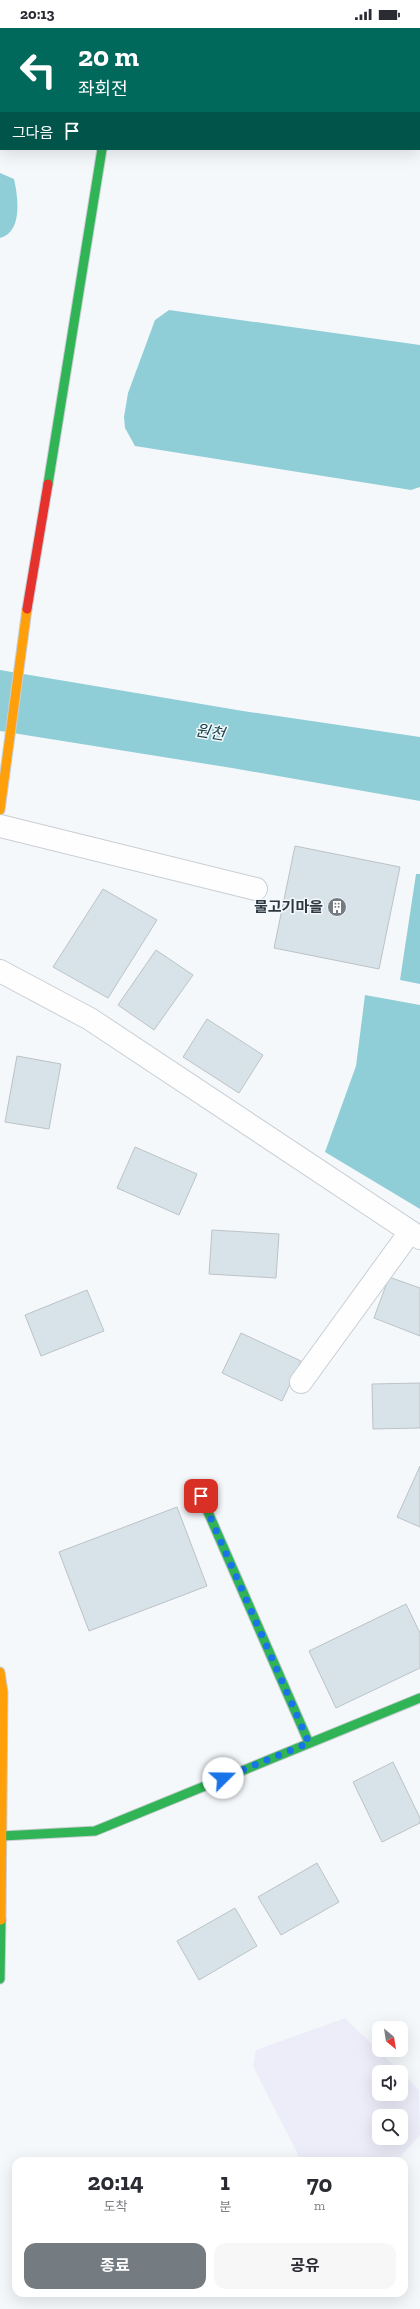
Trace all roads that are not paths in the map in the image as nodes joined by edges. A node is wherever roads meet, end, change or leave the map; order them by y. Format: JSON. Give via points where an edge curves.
{"nodes":[{"id":1,"x":102,"y":150,"type":"edge"},
{"id":2,"x":0,"y":810,"type":"edge"},
{"id":3,"x":0,"y":826,"type":"edge"},
{"id":4,"x":256,"y":889,"type":"dead end"},
{"id":5,"x":0,"y":971,"type":"edge"},
{"id":6,"x":415,"y":1235,"type":"edge"},
{"id":7,"x":302,"y":1382,"type":"dead end"},
{"id":8,"x":201,"y":1496,"type":"dead end"},
{"id":9,"x":0,"y":1672,"type":"edge"},
{"id":10,"x":420,"y":1698,"type":"edge"},
{"id":11,"x":309,"y":1743,"type":"junction"},
{"id":12,"x":2,"y":1836,"type":"junction"},
{"id":13,"x":0,"y":1979,"type":"edge"}],
"edges":[{"from":1,"to":2,"type":"street","via":[[19,660]]},
{"from":3,"to":4,"type":"lane"},
{"from":5,"to":6,"type":"lane","via":[[90,1019]]},
{"from":6,"to":7,"type":"lane"},
{"from":8,"to":11,"type":"street"},
{"from":9,"to":12,"type":"street","via":[[3,1692]]},
{"from":10,"to":11,"type":"street"},
{"from":11,"to":12,"type":"street","via":[[95,1831]]},
{"from":12,"to":13,"type":"street"}]}
